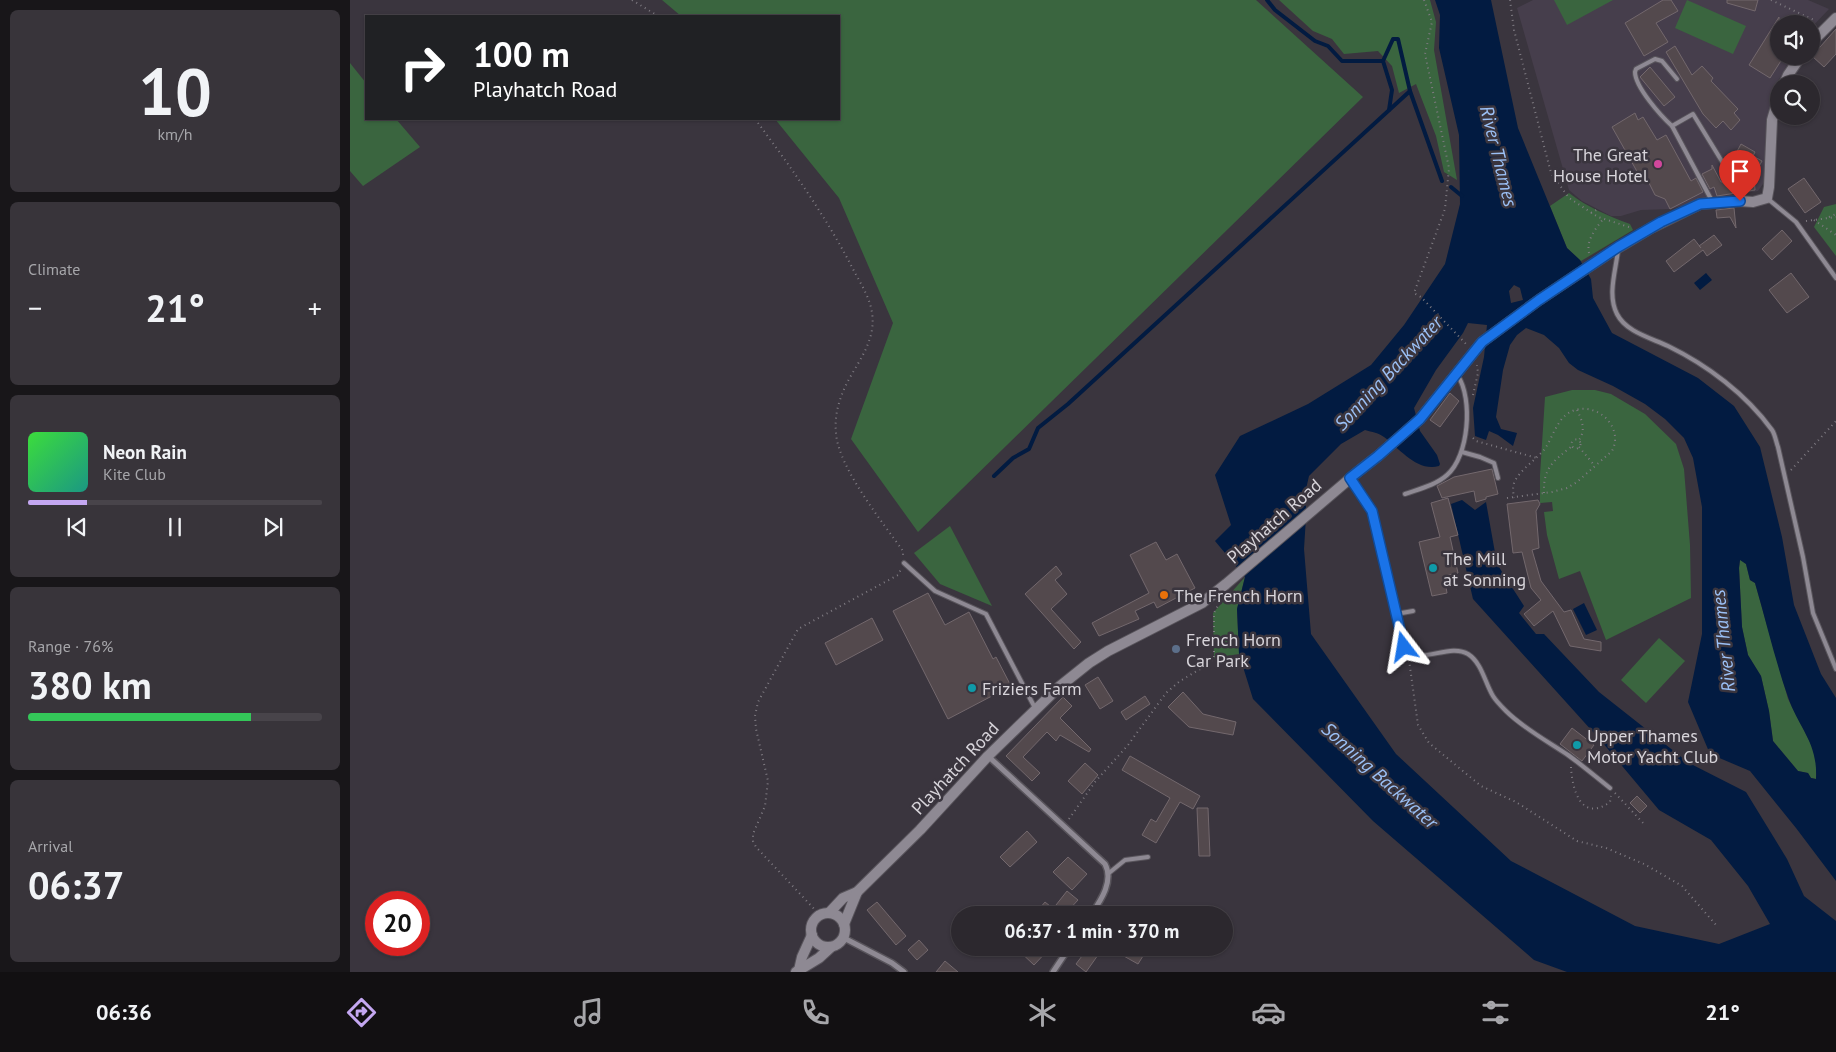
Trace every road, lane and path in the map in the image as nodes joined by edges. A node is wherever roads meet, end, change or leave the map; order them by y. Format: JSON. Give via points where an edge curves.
{"nodes":[{"id":1,"x":632,"y":0,"type":"edge"},
{"id":2,"x":1424,"y":0,"type":"edge"},
{"id":3,"x":1510,"y":0,"type":"edge"},
{"id":4,"x":1771,"y":0,"type":"edge"},
{"id":5,"x":1776,"y":1,"type":"edge"},
{"id":6,"x":656,"y":15,"type":"edge"},
{"id":7,"x":1836,"y":18,"type":"edge"},
{"id":8,"x":1826,"y":27,"type":"junction"},
{"id":9,"x":1820,"y":34,"type":"edge"},
{"id":10,"x":1677,"y":79,"type":"dead end"},
{"id":11,"x":756,"y":120,"type":"edge"},
{"id":12,"x":1772,"y":125,"type":"edge"},
{"id":13,"x":1672,"y":126,"type":"junction"},
{"id":14,"x":1726,"y":168,"type":"dead end"},
{"id":15,"x":1766,"y":198,"type":"junction"},
{"id":16,"x":1713,"y":203,"type":"junction"},
{"id":17,"x":1598,"y":209,"type":"dead end"},
{"id":18,"x":1591,"y":213,"type":"junction"},
{"id":19,"x":1836,"y":215,"type":"edge"},
{"id":20,"x":1604,"y":218,"type":"junction"},
{"id":21,"x":1814,"y":220,"type":"junction"},
{"id":22,"x":1796,"y":222,"type":"junction"},
{"id":23,"x":1836,"y":235,"type":"edge"},
{"id":24,"x":1635,"y":238,"type":"junction"},
{"id":25,"x":1615,"y":250,"type":"junction"},
{"id":26,"x":1590,"y":259,"type":"dead end"},
{"id":27,"x":1836,"y":278,"type":"edge"},
{"id":28,"x":1466,"y":344,"type":"dead end"},
{"id":29,"x":1457,"y":374,"type":"junction"},
{"id":30,"x":1577,"y":410,"type":"junction"},
{"id":31,"x":1836,"y":421,"type":"edge"},
{"id":32,"x":1579,"y":440,"type":"junction"},
{"id":33,"x":1476,"y":441,"type":"dead end"},
{"id":34,"x":1572,"y":446,"type":"junction"},
{"id":35,"x":1579,"y":447,"type":"junction"},
{"id":36,"x":1462,"y":452,"type":"junction"},
{"id":37,"x":1536,"y":458,"type":"junction"},
{"id":38,"x":1595,"y":466,"type":"junction"},
{"id":39,"x":1784,"y":477,"type":"junction"},
{"id":40,"x":1350,"y":478,"type":"junction"},
{"id":41,"x":1498,"y":478,"type":"dead end"},
{"id":42,"x":1544,"y":493,"type":"junction"},
{"id":43,"x":1405,"y":494,"type":"dead end"},
{"id":44,"x":1508,"y":498,"type":"dead end"},
{"id":45,"x":1514,"y":498,"type":"junction"},
{"id":46,"x":904,"y":563,"type":"junction"},
{"id":47,"x":1218,"y":605,"type":"dead end"},
{"id":48,"x":1413,"y":611,"type":"dead end"},
{"id":49,"x":1396,"y":614,"type":"junction"},
{"id":50,"x":1408,"y":653,"type":"junction"},
{"id":51,"x":1836,"y":669,"type":"edge"},
{"id":52,"x":1035,"y":708,"type":"junction"},
{"id":53,"x":988,"y":756,"type":"junction"},
{"id":54,"x":1570,"y":757,"type":"junction"},
{"id":55,"x":1610,"y":788,"type":"junction"},
{"id":56,"x":1644,"y":824,"type":"dead end"},
{"id":57,"x":1063,"y":827,"type":"junction"},
{"id":58,"x":1148,"y":857,"type":"dead end"},
{"id":59,"x":1109,"y":873,"type":"junction"},
{"id":60,"x":857,"y":892,"type":"junction"},
{"id":61,"x":1096,"y":906,"type":"edge"},
{"id":62,"x":824,"y":914,"type":"junction"},
{"id":63,"x":844,"y":924,"type":"junction"},
{"id":64,"x":1716,"y":926,"type":"dead end"},
{"id":65,"x":812,"y":935,"type":"junction"},
{"id":66,"x":844,"y":938,"type":"junction"},
{"id":67,"x":831,"y":947,"type":"junction"},
{"id":68,"x":1064,"y":956,"type":"edge"},
{"id":69,"x":797,"y":971,"type":"edge"},
{"id":70,"x":904,"y":972,"type":"edge"},
{"id":71,"x":1053,"y":972,"type":"edge"}],
"edges":[{"from":1,"to":6,"type":"path"},
{"from":2,"to":28,"type":"path","via":[[1432,22],[1425,54],[1449,168],[1445,209],[1414,293]]},
{"from":3,"to":18,"type":"path","via":[[1514,30],[1551,173],[1569,198]]},
{"from":4,"to":5,"type":"path"},
{"from":5,"to":8,"type":"path"},
{"from":7,"to":8,"type":"main road"},
{"from":8,"to":9,"type":"main road"},
{"from":10,"to":13,"type":"lane","via":[[1662,61],[1655,59],[1634,72],[1658,113]]},
{"from":11,"to":46,"type":"path","via":[[845,254],[872,311],[869,343],[844,388],[836,412],[836,435],[852,476],[903,551]]},
{"from":12,"to":15,"type":"main road"},
{"from":13,"to":14,"type":"lane","via":[[1693,114]]},
{"from":13,"to":16,"type":"lane"},
{"from":15,"to":16,"type":"main road","name":"Playhatch Road","via":[[1753,202]]},
{"from":15,"to":22,"type":"lane"},
{"from":16,"to":24,"type":"main road","name":"Playhatch Road","via":[[1700,204]]},
{"from":17,"to":18,"type":"path"},
{"from":18,"to":20,"type":"path"},
{"from":19,"to":21,"type":"path"},
{"from":20,"to":24,"type":"path","via":[[1629,227]]},
{"from":20,"to":26,"type":"path","via":[[1587,246]]},
{"from":21,"to":22,"type":"path"},
{"from":21,"to":23,"type":"path"},
{"from":22,"to":27,"type":"lane"},
{"from":24,"to":25,"type":"main road","name":"Playhatch Road"},
{"from":25,"to":29,"type":"main road","name":"Playhatch Road","bridge":true,"via":[[1482,342]]},
{"from":25,"to":39,"type":"lane","via":[[1612,299],[1617,315],[1636,331],[1697,362],[1748,403],[1773,431]]},
{"from":29,"to":36,"type":"lane","via":[[1466,403]]},
{"from":29,"to":40,"type":"main road","name":"Playhatch Road","via":[[1420,419]]},
{"from":30,"to":32,"type":"path","via":[[1583,428]]},
{"from":30,"to":37,"type":"path","via":[[1560,421],[1549,443]]},
{"from":30,"to":38,"type":"path","via":[[1603,415],[1613,426],[1614,446],[1608,456]]},
{"from":31,"to":39,"type":"path"},
{"from":32,"to":34,"type":"path","via":[[1572,440]]},
{"from":32,"to":35,"type":"path"},
{"from":33,"to":37,"type":"path"},
{"from":34,"to":35,"type":"path"},
{"from":34,"to":42,"type":"path","via":[[1548,469]]},
{"from":35,"to":38,"type":"path"},
{"from":36,"to":41,"type":"lane","via":[[1494,463]]},
{"from":36,"to":43,"type":"lane","via":[[1443,479]]},
{"from":37,"to":45,"type":"path","via":[[1517,477],[1513,486]]},
{"from":38,"to":42,"type":"path","via":[[1567,488]]},
{"from":39,"to":51,"type":"lane","via":[[1813,613]]},
{"from":40,"to":49,"type":"lane","via":[[1372,511]]},
{"from":40,"to":52,"type":"main road","name":"Playhatch Road","via":[[1202,603],[1089,663]]},
{"from":42,"to":45,"type":"path"},
{"from":44,"to":45,"type":"path"},
{"from":46,"to":52,"type":"lane","via":[[935,591],[986,614]]},
{"from":46,"to":62,"type":"path","via":[[898,575],[798,629],[758,702],[756,729],[768,781],[765,806],[755,827],[753,841]]},
{"from":47,"to":57,"type":"path","via":[[1214,613],[1214,658],[1166,694]]},
{"from":48,"to":49,"type":"lane"},
{"from":49,"to":50,"type":"lane"},
{"from":50,"to":54,"type":"lane","via":[[1415,656],[1451,650],[1468,654],[1475,660],[1493,696],[1503,708]]},
{"from":50,"to":64,"type":"path","via":[[1418,725],[1429,743],[1480,786],[1516,802],[1577,841],[1606,848],[1644,864],[1682,886]]},
{"from":52,"to":53,"type":"main road","name":"Playhatch Road"},
{"from":53,"to":57,"type":"street"},
{"from":53,"to":60,"type":"main road","name":"Playhatch Road"},
{"from":54,"to":55,"type":"lane"},
{"from":54,"to":55,"type":"path","via":[[1574,792],[1580,802],[1594,809],[1602,808],[1610,802]]},
{"from":55,"to":56,"type":"path"},
{"from":57,"to":59,"type":"street","via":[[1105,864]]},
{"from":58,"to":59,"type":"lane","via":[[1125,860]]},
{"from":59,"to":61,"type":"street","via":[[1108,884]]},
{"from":60,"to":62,"type":"main road","name":"Playhatch Road","via":[[843,898]]},
{"from":60,"to":63,"type":"main road","name":"Playhatch Road"},
{"from":62,"to":63,"type":"main road","via":[[838,916]]},
{"from":62,"to":65,"type":"main road","via":[[812,924]]},
{"from":63,"to":66,"type":"main road"},
{"from":65,"to":67,"type":"main road","via":[[817,943]]},
{"from":65,"to":69,"type":"main road"},
{"from":66,"to":67,"type":"main road"},
{"from":66,"to":70,"type":"street"},
{"from":67,"to":69,"type":"main road"},
{"from":68,"to":71,"type":"street"}]}
